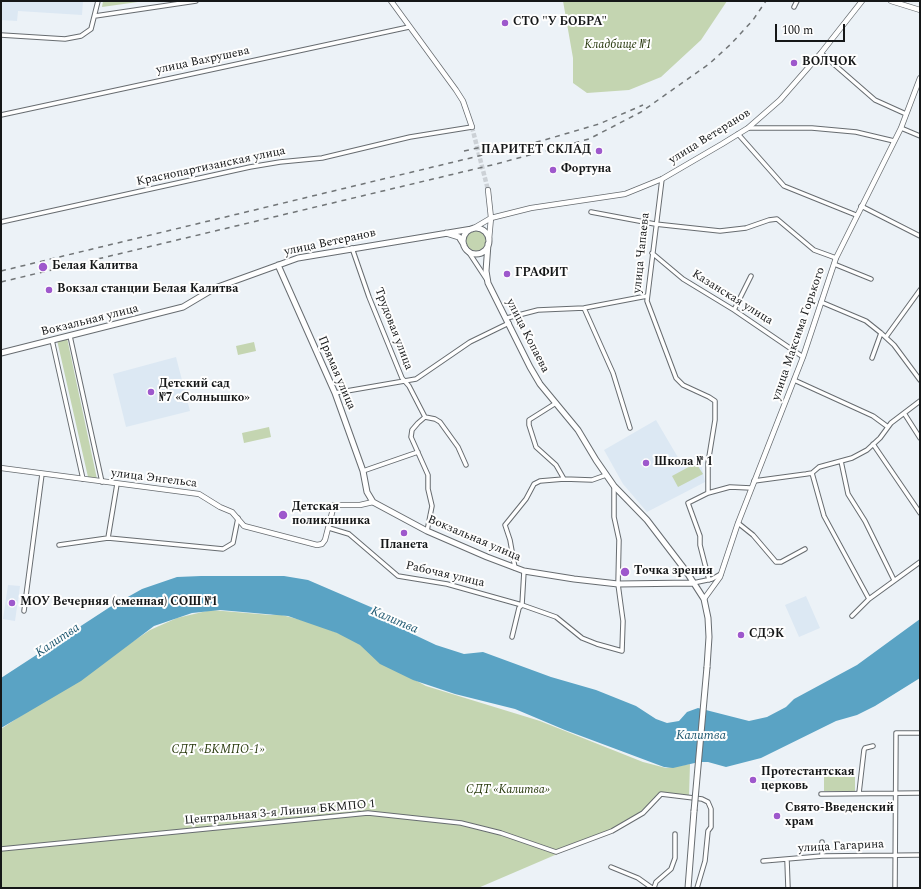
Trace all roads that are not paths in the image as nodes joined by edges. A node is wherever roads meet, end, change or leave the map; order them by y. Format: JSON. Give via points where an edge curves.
{"nodes":[{"id":1,"x":98,"y":1,"type":"edge"},
{"id":2,"x":196,"y":1,"type":"edge"},
{"id":3,"x":391,"y":1,"type":"edge"},
{"id":4,"x":797,"y":1,"type":"edge"},
{"id":5,"x":862,"y":1,"type":"edge"},
{"id":6,"x":891,"y":1,"type":"edge"},
{"id":7,"x":180,"y":2,"type":"edge"},
{"id":8,"x":794,"y":7,"type":"dead end"},
{"id":9,"x":920,"y":10,"type":"edge"},
{"id":10,"x":95,"y":16,"type":"junction"},
{"id":11,"x":409,"y":27,"type":"junction"},
{"id":12,"x":1,"y":35,"type":"edge"},
{"id":13,"x":822,"y":53,"type":"junction"},
{"id":14,"x":920,"y":78,"type":"edge"},
{"id":15,"x":906,"y":114,"type":"junction"},
{"id":16,"x":1,"y":115,"type":"edge"},
{"id":17,"x":472,"y":127,"type":"joint"},
{"id":18,"x":748,"y":128,"type":"junction"},
{"id":19,"x":901,"y":128,"type":"junction"},
{"id":20,"x":738,"y":134,"type":"junction"},
{"id":21,"x":920,"y":136,"type":"edge"},
{"id":22,"x":894,"y":141,"type":"junction"},
{"id":23,"x":662,"y":179,"type":"junction"},
{"id":24,"x":488,"y":190,"type":"tunnel mouth"},
{"id":25,"x":861,"y":206,"type":"junction"},
{"id":26,"x":591,"y":212,"type":"dead end"},
{"id":27,"x":856,"y":215,"type":"junction"},
{"id":28,"x":491,"y":218,"type":"junction"},
{"id":29,"x":1,"y":222,"type":"edge"},
{"id":30,"x":655,"y":224,"type":"junction"},
{"id":31,"x":473,"y":228,"type":"junction"},
{"id":32,"x":441,"y":233,"type":"junction"},
{"id":33,"x":920,"y":236,"type":"edge"},
{"id":34,"x":489,"y":242,"type":"junction"},
{"id":35,"x":465,"y":246,"type":"junction"},
{"id":36,"x":352,"y":248,"type":"junction"},
{"id":37,"x":652,"y":253,"type":"junction"},
{"id":38,"x":836,"y":258,"type":"junction"},
{"id":39,"x":834,"y":264,"type":"junction"},
{"id":40,"x":278,"y":265,"type":"junction"},
{"id":41,"x":751,"y":276,"type":"dead end"},
{"id":42,"x":871,"y":279,"type":"dead end"},
{"id":43,"x":488,"y":283,"type":"junction"},
{"id":44,"x":920,"y":290,"type":"edge"},
{"id":45,"x":648,"y":296,"type":"junction"},
{"id":46,"x":820,"y":302,"type":"junction"},
{"id":47,"x":183,"y":307,"type":"joint"},
{"id":48,"x":584,"y":308,"type":"junction"},
{"id":49,"x":734,"y":310,"type":"junction"},
{"id":50,"x":508,"y":320,"type":"junction"},
{"id":51,"x":881,"y":333,"type":"junction"},
{"id":52,"x":70,"y":336,"type":"junction"},
{"id":53,"x":886,"y":337,"type":"junction"},
{"id":54,"x":52,"y":340,"type":"junction"},
{"id":55,"x":1,"y":353,"type":"edge"},
{"id":56,"x":803,"y":357,"type":"junction"},
{"id":57,"x":872,"y":358,"type":"dead end"},
{"id":58,"x":794,"y":380,"type":"junction"},
{"id":59,"x":920,"y":380,"type":"edge"},
{"id":60,"x":404,"y":381,"type":"junction"},
{"id":61,"x":336,"y":393,"type":"junction"},
{"id":62,"x":920,"y":401,"type":"edge"},
{"id":63,"x":556,"y":403,"type":"junction"},
{"id":64,"x":904,"y":413,"type":"junction"},
{"id":65,"x":426,"y":417,"type":"junction"},
{"id":66,"x":888,"y":427,"type":"junction"},
{"id":67,"x":630,"y":428,"type":"dead end"},
{"id":68,"x":920,"y":438,"type":"edge"},
{"id":69,"x":873,"y":444,"type":"junction"},
{"id":70,"x":418,"y":452,"type":"junction"},
{"id":71,"x":841,"y":461,"type":"junction"},
{"id":72,"x":466,"y":465,"type":"dead end"},
{"id":73,"x":1,"y":468,"type":"edge"},
{"id":74,"x":363,"y":471,"type":"junction"},
{"id":75,"x":812,"y":473,"type":"junction"},
{"id":76,"x":42,"y":474,"type":"junction"},
{"id":77,"x":606,"y":475,"type":"junction"},
{"id":78,"x":83,"y":479,"type":"junction"},
{"id":79,"x":564,"y":479,"type":"junction"},
{"id":80,"x":754,"y":481,"type":"junction"},
{"id":81,"x":102,"y":482,"type":"junction"},
{"id":82,"x":117,"y":484,"type":"junction"},
{"id":83,"x":614,"y":486,"type":"junction"},
{"id":84,"x":751,"y":488,"type":"junction"},
{"id":85,"x":366,"y":492,"type":"joint"},
{"id":86,"x":708,"y":493,"type":"junction"},
{"id":87,"x":373,"y":502,"type":"junction"},
{"id":88,"x":920,"y":513,"type":"edge"},
{"id":89,"x":238,"y":518,"type":"junction"},
{"id":90,"x":738,"y":523,"type":"junction"},
{"id":91,"x":329,"y":528,"type":"junction"},
{"id":92,"x":427,"y":531,"type":"junction"},
{"id":93,"x":108,"y":538,"type":"junction"},
{"id":94,"x":59,"y":545,"type":"dead end"},
{"id":95,"x":805,"y":549,"type":"dead end"},
{"id":96,"x":920,"y":562,"type":"edge"},
{"id":97,"x":515,"y":568,"type":"junction"},
{"id":98,"x":524,"y":571,"type":"junction"},
{"id":99,"x":721,"y":574,"type":"junction"},
{"id":100,"x":709,"y":580,"type":"junction"},
{"id":101,"x":894,"y":580,"type":"junction"},
{"id":102,"x":618,"y":584,"type":"junction"},
{"id":103,"x":693,"y":584,"type":"junction"},
{"id":104,"x":704,"y":599,"type":"junction"},
{"id":105,"x":869,"y":599,"type":"junction"},
{"id":106,"x":522,"y":605,"type":"junction"},
{"id":107,"x":24,"y":610,"type":"dead end"},
{"id":108,"x":852,"y":616,"type":"dead end"},
{"id":109,"x":512,"y":637,"type":"dead end"},
{"id":110,"x":920,"y":733,"type":"edge"},
{"id":111,"x":873,"y":746,"type":"dead end"},
{"id":112,"x":897,"y":792,"type":"junction"},
{"id":113,"x":859,"y":793,"type":"junction"},
{"id":114,"x":920,"y":793,"type":"edge"},
{"id":115,"x":821,"y":794,"type":"dead end"},
{"id":116,"x":675,"y":834,"type":"dead end"},
{"id":117,"x":822,"y":842,"type":"dead end"},
{"id":118,"x":1,"y":849,"type":"edge"},
{"id":119,"x":896,"y":854,"type":"junction"},
{"id":120,"x":920,"y":855,"type":"edge"},
{"id":121,"x":822,"y":856,"type":"junction"},
{"id":122,"x":787,"y":860,"type":"junction"},
{"id":123,"x":763,"y":861,"type":"dead end"},
{"id":124,"x":611,"y":867,"type":"dead end"},
{"id":125,"x":653,"y":888,"type":"edge"},
{"id":126,"x":688,"y":888,"type":"edge"},
{"id":127,"x":697,"y":888,"type":"edge"},
{"id":128,"x":788,"y":888,"type":"edge"},
{"id":129,"x":895,"y":888,"type":"edge"}],
"edges":[{"from":1,"to":10,"type":"street"},
{"from":2,"to":7,"type":"street"},
{"from":3,"to":11,"type":"street"},
{"from":4,"to":8,"type":"street"},
{"from":5,"to":13,"type":"street","name":"улица Ветеранов"},
{"from":6,"to":9,"type":"street"},
{"from":7,"to":10,"type":"street"},
{"from":10,"to":12,"type":"street","via":[[91,29],[81,36],[66,38]]},
{"from":11,"to":16,"type":"street","name":"улица Вахрушева"},
{"from":11,"to":17,"type":"street","via":[[463,101]]},
{"from":13,"to":15,"type":"street","via":[[875,100]]},
{"from":13,"to":18,"type":"street","name":"улица Ветеранов","via":[[780,100]]},
{"from":14,"to":15,"type":"street","name":"улица Максима Горького"},
{"from":15,"to":19,"type":"street","name":"улица Максима Горького"},
{"from":17,"to":29,"type":"street","name":"Краснопартизанская улица","via":[[410,137],[322,158],[250,167]]},
{"from":18,"to":20,"type":"street","name":"улица Ветеранов"},
{"from":18,"to":22,"type":"street","via":[[812,128],[856,132]]},
{"from":19,"to":21,"type":"street"},
{"from":19,"to":22,"type":"street","name":"улица Максима Горького"},
{"from":20,"to":23,"type":"street","name":"улица Ветеранов"},
{"from":20,"to":27,"type":"street","via":[[784,186]]},
{"from":22,"to":25,"type":"street","name":"улица Максима Горького"},
{"from":23,"to":28,"type":"street","name":"улица Ветеранов","via":[[626,194],[531,208]]},
{"from":23,"to":30,"type":"street","name":"улица Чапаева"},
{"from":24,"to":28,"type":"street"},
{"from":25,"to":27,"type":"street","name":"улица Максима Горького"},
{"from":25,"to":33,"type":"street"},
{"from":26,"to":30,"type":"street"},
{"from":27,"to":38,"type":"street","name":"улица Максима Горького"},
{"from":28,"to":31,"type":"street","name":"улица Ветеранов"},
{"from":28,"to":34,"type":"street"},
{"from":30,"to":37,"type":"street","name":"улица Чапаева"},
{"from":30,"to":38,"type":"street","via":[[726,231],[777,219],[814,250]]},
{"from":31,"to":32,"type":"main road","name":"улица Ветеранов"},
{"from":31,"to":34,"type":"main road","via":[[484,231]]},
{"from":31,"to":35,"type":"main road","via":[[464,235]]},
{"from":32,"to":35,"type":"main road","via":[[455,235]]},
{"from":32,"to":36,"type":"main road","name":"улица Ветеранов"},
{"from":34,"to":35,"type":"main road","via":[[484,250],[476,253]]},
{"from":34,"to":43,"type":"main road","name":"улица Копаева","via":[[486,271]]},
{"from":35,"to":43,"type":"street"},
{"from":36,"to":40,"type":"main road","name":"улица Ветеранов","via":[[298,258]]},
{"from":36,"to":60,"type":"street","name":"Трудовая улица","via":[[369,297]]},
{"from":37,"to":45,"type":"street","name":"улица Чапаева"},
{"from":37,"to":49,"type":"street","name":"Казанская улица","via":[[683,279]]},
{"from":38,"to":39,"type":"street","name":"улица Максима Горького"},
{"from":39,"to":42,"type":"street"},
{"from":39,"to":46,"type":"street","name":"улица Максима Горького"},
{"from":40,"to":47,"type":"main road","name":"улица Ветеранов","via":[[215,288]]},
{"from":40,"to":61,"type":"main road","name":"Прямая улица"},
{"from":41,"to":49,"type":"street"},
{"from":43,"to":50,"type":"main road","name":"улица Копаева"},
{"from":44,"to":53,"type":"street"},
{"from":45,"to":48,"type":"street"},
{"from":45,"to":86,"type":"street","name":"улица Чапаева","via":[[647,301],[676,378],[683,385],[715,401],[716,420],[708,463]]},
{"from":46,"to":51,"type":"street","via":[[866,321]]},
{"from":46,"to":56,"type":"street","name":"улица Максима Горького"},
{"from":47,"to":52,"type":"main road","name":"Вокзальная улица"},
{"from":48,"to":50,"type":"street","via":[[538,310]]},
{"from":48,"to":67,"type":"street","via":[[613,373]]},
{"from":49,"to":56,"type":"street","name":"Казанская улица"},
{"from":50,"to":60,"type":"street","via":[[416,379]]},
{"from":50,"to":63,"type":"main road","name":"улица Копаева","via":[[530,367]]},
{"from":51,"to":53,"type":"street"},
{"from":51,"to":57,"type":"street"},
{"from":52,"to":54,"type":"main road","name":"Вокзальная улица"},
{"from":52,"to":81,"type":"street"},
{"from":53,"to":59,"type":"street"},
{"from":54,"to":55,"type":"main road","name":"Вокзальная улица"},
{"from":54,"to":78,"type":"street"},
{"from":56,"to":58,"type":"street","name":"улица Максима Горького"},
{"from":58,"to":66,"type":"street","via":[[873,416]]},
{"from":58,"to":80,"type":"street","name":"улица Максима Горького"},
{"from":60,"to":61,"type":"street"},
{"from":60,"to":65,"type":"street","name":"Трудовая улица"},
{"from":61,"to":74,"type":"main road","name":"Прямая улица"},
{"from":62,"to":64,"type":"street"},
{"from":63,"to":77,"type":"main road","name":"улица Копаева","via":[[578,430]]},
{"from":63,"to":79,"type":"street","via":[[529,420],[529,425],[536,447],[556,465]]},
{"from":64,"to":66,"type":"street"},
{"from":64,"to":68,"type":"street"},
{"from":65,"to":70,"type":"street","via":[[412,430],[411,437]]},
{"from":65,"to":72,"type":"street","via":[[440,422],[458,447]]},
{"from":66,"to":69,"type":"street"},
{"from":69,"to":71,"type":"street","via":[[867,450]]},
{"from":69,"to":88,"type":"street"},
{"from":70,"to":74,"type":"street"},
{"from":70,"to":92,"type":"street","via":[[428,475],[432,506]]},
{"from":71,"to":75,"type":"street","via":[[819,467]]},
{"from":71,"to":101,"type":"street","via":[[848,494],[865,521]]},
{"from":73,"to":76,"type":"street","name":"улица Энгельса"},
{"from":74,"to":85,"type":"main road","name":"Прямая улица"},
{"from":75,"to":80,"type":"street"},
{"from":75,"to":105,"type":"street","via":[[824,516]]},
{"from":76,"to":78,"type":"street","name":"улица Энгельса"},
{"from":76,"to":107,"type":"street"},
{"from":77,"to":79,"type":"street","via":[[592,480]]},
{"from":77,"to":83,"type":"main road","name":"улица Копаева"},
{"from":78,"to":81,"type":"street","name":"улица Энгельса"},
{"from":79,"to":97,"type":"street","via":[[534,484],[526,499],[505,525]]},
{"from":80,"to":84,"type":"street","name":"улица Максима Горького"},
{"from":81,"to":82,"type":"street","name":"улица Энгельса"},
{"from":82,"to":89,"type":"street","name":"улица Энгельса","via":[[199,494]]},
{"from":82,"to":93,"type":"street"},
{"from":83,"to":102,"type":"street"},
{"from":83,"to":103,"type":"main road","name":"улица Копаева","via":[[647,520]]},
{"from":84,"to":86,"type":"street","via":[[730,487]]},
{"from":84,"to":90,"type":"street","name":"улица Максима Горького"},
{"from":85,"to":87,"type":"main road","name":"Вокзальная улица"},
{"from":86,"to":100,"type":"street","via":[[688,503],[700,536]]},
{"from":87,"to":91,"type":"street","name":"улица Энгельса","via":[[334,505]]},
{"from":87,"to":92,"type":"main road","name":"Вокзальная улица"},
{"from":89,"to":91,"type":"street","name":"улица Энгельса","via":[[244,526],[317,545],[325,540]]},
{"from":89,"to":93,"type":"street","via":[[233,543],[223,549]]},
{"from":90,"to":95,"type":"street","via":[[753,534],[776,562],[781,562]]},
{"from":90,"to":99,"type":"street","name":"улица Максима Горького"},
{"from":91,"to":106,"type":"street","name":"Рабочая улица","via":[[349,534],[398,576],[447,584]]},
{"from":92,"to":97,"type":"main road","name":"Вокзальная улица"},
{"from":93,"to":94,"type":"street"},
{"from":96,"to":101,"type":"street"},
{"from":97,"to":98,"type":"main road","name":"Вокзальная улица"},
{"from":98,"to":102,"type":"main road","name":"Вокзальная улица"},
{"from":98,"to":106,"type":"street"},
{"from":99,"to":100,"type":"street"},
{"from":99,"to":104,"type":"street","name":"улица Максима Горького"},
{"from":100,"to":103,"type":"street"},
{"from":101,"to":105,"type":"street"},
{"from":102,"to":103,"type":"main road","name":"Вокзальная улица"},
{"from":102,"to":106,"type":"street","name":"Рабочая улица","via":[[623,621],[622,651],[587,640],[556,617]]},
{"from":103,"to":104,"type":"main road","name":"улица Копаева"},
{"from":104,"to":126,"type":"main road","bridge":true,"via":[[709,637]]},
{"from":105,"to":108,"type":"street"},
{"from":106,"to":109,"type":"street"},
{"from":110,"to":112,"type":"street","via":[[896,733]]},
{"from":111,"to":113,"type":"street","via":[[864,750]]},
{"from":112,"to":113,"type":"street"},
{"from":112,"to":114,"type":"street"},
{"from":112,"to":119,"type":"street"},
{"from":113,"to":115,"type":"street"},
{"from":116,"to":125,"type":"street","via":[[675,858],[671,869]]},
{"from":117,"to":121,"type":"street"},
{"from":118,"to":127,"type":"street","name":"Центральная 3-я Линия БКМПО 1","via":[[368,813],[460,823],[501,833],[556,852],[612,831],[643,813],[661,794],[702,799],[708,802],[711,809],[711,827],[708,831]]},
{"from":119,"to":120,"type":"street","name":"улица Гагарина"},
{"from":119,"to":121,"type":"street","name":"улица Гагарина"},
{"from":119,"to":129,"type":"street"},
{"from":121,"to":122,"type":"street","name":"улица Гагарина"},
{"from":122,"to":123,"type":"street","name":"улица Гагарина"},
{"from":122,"to":128,"type":"street"},
{"from":124,"to":125,"type":"street","via":[[638,878]]}]}
